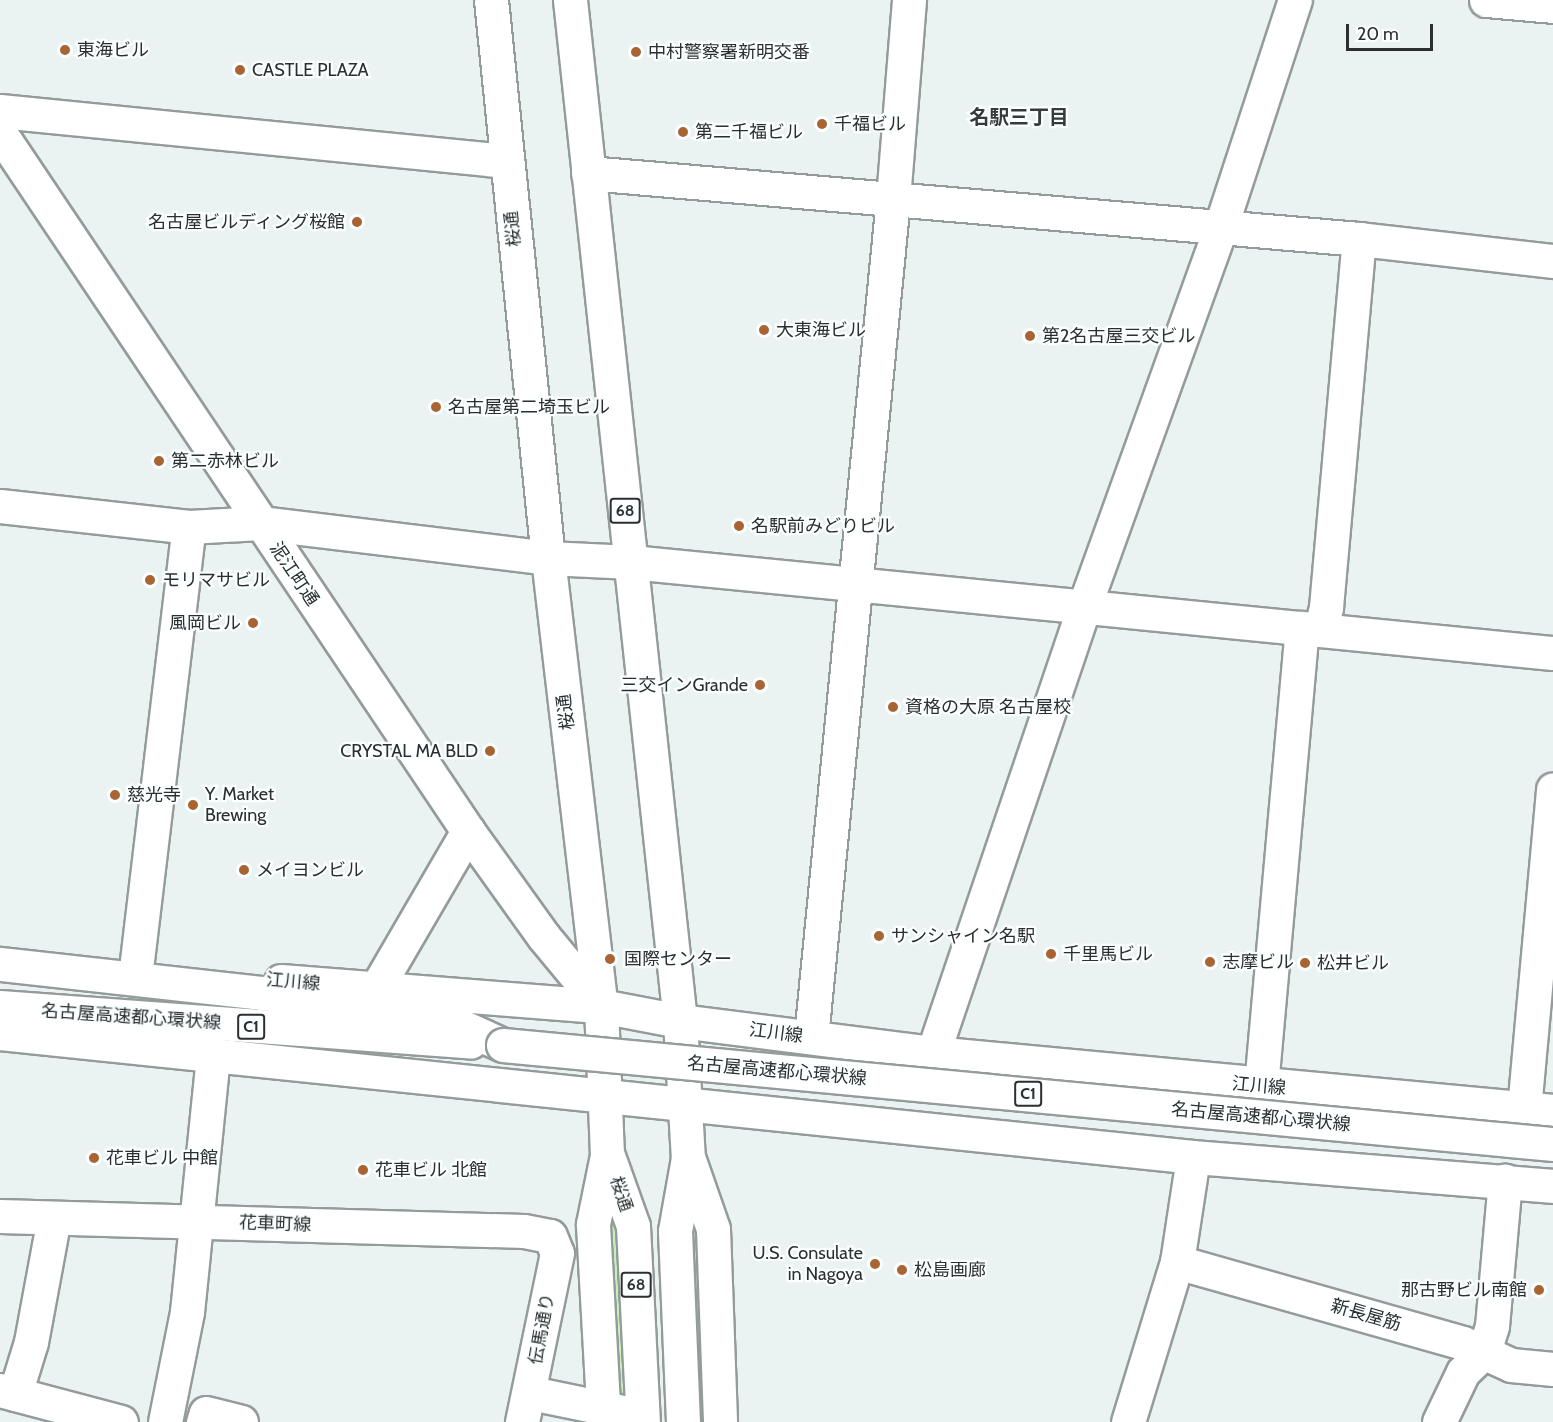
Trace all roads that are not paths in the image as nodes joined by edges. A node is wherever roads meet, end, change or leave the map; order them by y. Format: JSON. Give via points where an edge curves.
{"nodes":[{"id":1,"x":491,"y":0,"type":"edge"},
{"id":2,"x":570,"y":0,"type":"edge"},
{"id":3,"x":909,"y":0,"type":"edge"},
{"id":4,"x":1295,"y":0,"type":"edge"},
{"id":5,"x":1486,"y":0,"type":"edge"},
{"id":6,"x":1553,"y":6,"type":"edge"},
{"id":7,"x":0,"y":111,"type":"edge"},
{"id":8,"x":0,"y":133,"type":"edge"},
{"id":9,"x":506,"y":161,"type":"junction"},
{"id":10,"x":588,"y":173,"type":"junction"},
{"id":11,"x":893,"y":199,"type":"junction"},
{"id":12,"x":1220,"y":229,"type":"junction"},
{"id":13,"x":1359,"y":239,"type":"junction"},
{"id":14,"x":1553,"y":261,"type":"edge"},
{"id":15,"x":0,"y":506,"type":"edge"},
{"id":16,"x":260,"y":523,"type":"junction"},
{"id":17,"x":189,"y":527,"type":"junction"},
{"id":18,"x":548,"y":558,"type":"junction"},
{"id":19,"x":631,"y":562,"type":"junction"},
{"id":20,"x":855,"y":586,"type":"junction"},
{"id":21,"x":1084,"y":607,"type":"junction"},
{"id":22,"x":1311,"y":629,"type":"junction"},
{"id":23,"x":1553,"y":653,"type":"edge"},
{"id":24,"x":1553,"y":789,"type":"edge"},
{"id":25,"x":468,"y":831,"type":"junction"},
{"id":26,"x":0,"y":950,"type":"edge"},
{"id":27,"x":0,"y":964,"type":"edge"},
{"id":28,"x":136,"y":969,"type":"junction"},
{"id":29,"x":376,"y":989,"type":"junction"},
{"id":30,"x":601,"y":1006,"type":"junction"},
{"id":31,"x":0,"y":1007,"type":"edge"},
{"id":32,"x":680,"y":1021,"type":"junction"},
{"id":33,"x":0,"y":1034,"type":"edge"},
{"id":34,"x":811,"y":1037,"type":"junction"},
{"id":35,"x":503,"y":1045,"type":"junction"},
{"id":36,"x":933,"y":1053,"type":"junction"},
{"id":37,"x":213,"y":1054,"type":"junction"},
{"id":38,"x":1261,"y":1086,"type":"junction"},
{"id":39,"x":607,"y":1094,"type":"junction"},
{"id":40,"x":684,"y":1101,"type":"junction"},
{"id":41,"x":1538,"y":1110,"type":"edge"},
{"id":42,"x":1553,"y":1144,"type":"edge"},
{"id":43,"x":607,"y":1153,"type":"junction"},
{"id":44,"x":1193,"y":1156,"type":"junction"},
{"id":45,"x":688,"y":1158,"type":"junction"},
{"id":46,"x":1505,"y":1181,"type":"junction"},
{"id":47,"x":1553,"y":1186,"type":"edge"},
{"id":48,"x":0,"y":1216,"type":"edge"},
{"id":49,"x":54,"y":1218,"type":"junction"},
{"id":50,"x":195,"y":1222,"type":"junction"},
{"id":51,"x":550,"y":1236,"type":"joint"},
{"id":52,"x":1177,"y":1262,"type":"junction"},
{"id":53,"x":1484,"y":1352,"type":"junction"},
{"id":54,"x":1553,"y":1369,"type":"edge"},
{"id":55,"x":7,"y":1392,"type":"edge"},
{"id":56,"x":526,"y":1408,"type":"edge"},
{"id":57,"x":604,"y":1416,"type":"edge"},
{"id":58,"x":642,"y":1419,"type":"edge"},
{"id":59,"x":121,"y":1422,"type":"edge"},
{"id":60,"x":165,"y":1422,"type":"edge"},
{"id":61,"x":203,"y":1422,"type":"edge"},
{"id":62,"x":241,"y":1422,"type":"edge"},
{"id":63,"x":683,"y":1422,"type":"edge"},
{"id":64,"x":720,"y":1422,"type":"edge"},
{"id":65,"x":1128,"y":1422,"type":"edge"},
{"id":66,"x":1439,"y":1422,"type":"edge"}],
"edges":[{"from":1,"to":9,"type":"main road","name":"桜通","number":"68"},
{"from":2,"to":10,"type":"main road","number":"68"},
{"from":3,"to":11,"type":"main road"},
{"from":4,"to":12,"type":"main road"},
{"from":5,"to":6,"type":"main road"},
{"from":7,"to":9,"type":"main road"},
{"from":8,"to":16,"type":"main road","name":"泥江町通"},
{"from":9,"to":18,"type":"main road","name":"桜通","number":"68"},
{"from":10,"to":11,"type":"main road"},
{"from":10,"to":19,"type":"main road","number":"68"},
{"from":11,"to":12,"type":"main road"},
{"from":11,"to":20,"type":"main road"},
{"from":12,"to":13,"type":"main road"},
{"from":12,"to":21,"type":"main road"},
{"from":13,"to":14,"type":"main road"},
{"from":13,"to":22,"type":"main road","via":[[1326,607]]},
{"from":15,"to":17,"type":"main road"},
{"from":16,"to":17,"type":"main road"},
{"from":16,"to":18,"type":"main road"},
{"from":16,"to":25,"type":"main road","name":"泥江町通"},
{"from":17,"to":28,"type":"main road"},
{"from":18,"to":19,"type":"main road"},
{"from":18,"to":30,"type":"main road","name":"桜通","number":"68"},
{"from":19,"to":20,"type":"main road"},
{"from":19,"to":32,"type":"main road","number":"68"},
{"from":20,"to":21,"type":"main road"},
{"from":20,"to":34,"type":"main road"},
{"from":21,"to":22,"type":"main road"},
{"from":21,"to":36,"type":"main road"},
{"from":22,"to":23,"type":"main road"},
{"from":22,"to":38,"type":"main road"},
{"from":24,"to":41,"type":"main road"},
{"from":25,"to":29,"type":"main road"},
{"from":25,"to":30,"type":"main road","name":"泥江町通","via":[[544,937]]},
{"from":26,"to":28,"type":"main road","name":"江川線"},
{"from":27,"to":35,"type":"main road","via":[[443,1018]]},
{"from":28,"to":29,"type":"main road","name":"江川線"},
{"from":29,"to":30,"type":"main road","name":"江川線"},
{"from":30,"to":32,"type":"main road","name":"江川線"},
{"from":30,"to":39,"type":"main road","name":"桜通","number":"68"},
{"from":31,"to":35,"type":"main road","name":"名古屋高速都心環状線","number":"C1"},
{"from":32,"to":34,"type":"main road","name":"江川線"},
{"from":32,"to":40,"type":"main road","number":"68"},
{"from":33,"to":37,"type":"main road"},
{"from":34,"to":36,"type":"main road","name":"江川線"},
{"from":35,"to":42,"type":"main road","name":"名古屋高速都心環状線","number":"C1","bridge":true},
{"from":36,"to":38,"type":"main road","name":"江川線"},
{"from":37,"to":39,"type":"main road"},
{"from":37,"to":50,"type":"main road"},
{"from":38,"to":41,"type":"main road","name":"江川線"},
{"from":39,"to":40,"type":"main road"},
{"from":39,"to":43,"type":"main road","name":"桜通","number":"68"},
{"from":40,"to":44,"type":"main road"},
{"from":40,"to":45,"type":"main road","number":"68"},
{"from":43,"to":57,"type":"main road","number":"68","via":[[593,1224]]},
{"from":43,"to":58,"type":"main road","name":"桜通","number":"68","via":[[633,1226]]},
{"from":44,"to":46,"type":"main road"},
{"from":44,"to":52,"type":"main road"},
{"from":45,"to":63,"type":"main road","number":"68","via":[[675,1231]]},
{"from":45,"to":64,"type":"main road","number":"68","via":[[713,1229]]},
{"from":46,"to":47,"type":"main road"},
{"from":46,"to":53,"type":"main road","via":[[1492,1326]]},
{"from":48,"to":49,"type":"main road","name":"花車町線"},
{"from":49,"to":50,"type":"main road","name":"花車町線"},
{"from":49,"to":55,"type":"main road","via":[[31,1342]]},
{"from":50,"to":51,"type":"main road","name":"花車町線","via":[[524,1231]]},
{"from":50,"to":60,"type":"main road","via":[[187,1312]]},
{"from":51,"to":56,"type":"main road","name":"伝馬通り","via":[[557,1253]]},
{"from":52,"to":53,"type":"main road","name":"新長屋筋","via":[[1464,1343]]},
{"from":52,"to":65,"type":"main road"},
{"from":53,"to":54,"type":"main road","name":"新長屋筋","via":[[1511,1365]]},
{"from":53,"to":66,"type":"main road","via":[[1463,1372]]},
{"from":55,"to":59,"type":"main road"},
{"from":56,"to":57,"type":"main road"},
{"from":57,"to":58,"type":"main road"},
{"from":61,"to":62,"type":"main road","via":[[206,1413]]}]}
